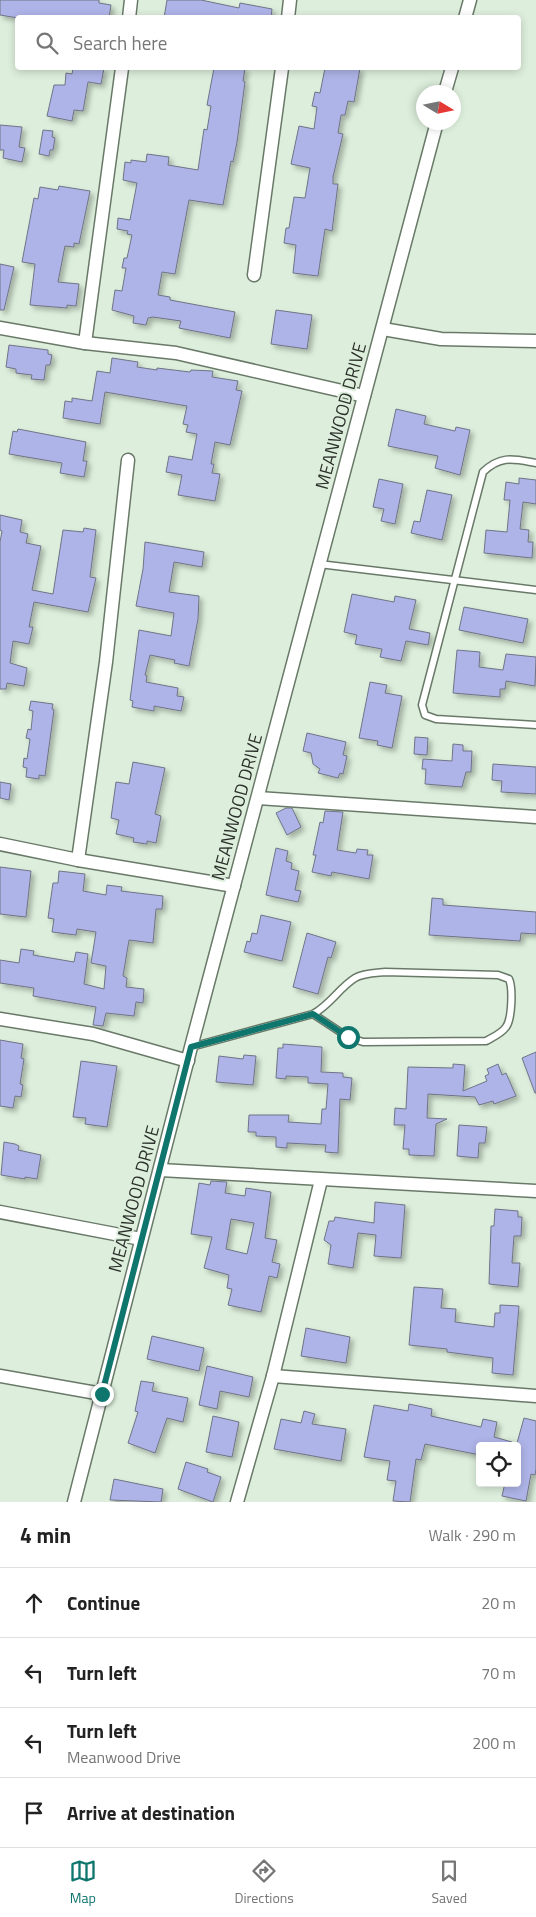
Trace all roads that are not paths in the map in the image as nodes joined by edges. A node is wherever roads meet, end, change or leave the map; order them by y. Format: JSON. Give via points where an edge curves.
{"nodes":[{"id":1,"x":132,"y":0,"type":"edge"},
{"id":2,"x":290,"y":0,"type":"edge"},
{"id":3,"x":470,"y":0,"type":"edge"},
{"id":4,"x":130,"y":15,"type":"edge"},
{"id":5,"x":288,"y":15,"type":"edge"},
{"id":6,"x":466,"y":15,"type":"edge"},
{"id":7,"x":122,"y":70,"type":"edge"},
{"id":8,"x":282,"y":70,"type":"edge"},
{"id":9,"x":451,"y":70,"type":"edge"},
{"id":10,"x":447,"y":85,"type":"edge"},
{"id":11,"x":435,"y":130,"type":"edge"},
{"id":12,"x":254,"y":275,"type":"dead end"},
{"id":13,"x":0,"y":328,"type":"edge"},
{"id":14,"x":383,"y":329,"type":"junction"},
{"id":15,"x":536,"y":341,"type":"edge"},
{"id":16,"x":85,"y":343,"type":"junction"},
{"id":17,"x":364,"y":396,"type":"junction"},
{"id":18,"x":128,"y":460,"type":"dead end"},
{"id":19,"x":536,"y":463,"type":"edge"},
{"id":20,"x":320,"y":564,"type":"junction"},
{"id":21,"x":453,"y":580,"type":"junction"},
{"id":22,"x":536,"y":590,"type":"edge"},
{"id":23,"x":536,"y":725,"type":"edge"},
{"id":24,"x":258,"y":798,"type":"junction"},
{"id":25,"x":536,"y":818,"type":"edge"},
{"id":26,"x":0,"y":844,"type":"edge"},
{"id":27,"x":78,"y":860,"type":"junction"},
{"id":28,"x":234,"y":886,"type":"junction"},
{"id":29,"x":313,"y":1014,"type":"junction"},
{"id":30,"x":0,"y":1018,"type":"edge"},
{"id":31,"x":191,"y":1047,"type":"junction"},
{"id":32,"x":188,"y":1061,"type":"junction"},
{"id":33,"x":160,"y":1170,"type":"junction"},
{"id":34,"x":321,"y":1180,"type":"junction"},
{"id":35,"x":536,"y":1191,"type":"edge"},
{"id":36,"x":0,"y":1212,"type":"edge"},
{"id":37,"x":142,"y":1238,"type":"junction"},
{"id":38,"x":0,"y":1376,"type":"edge"},
{"id":39,"x":273,"y":1376,"type":"junction"},
{"id":40,"x":102,"y":1394,"type":"junction"},
{"id":41,"x":536,"y":1396,"type":"edge"},
{"id":42,"x":74,"y":1502,"type":"edge"},
{"id":43,"x":237,"y":1502,"type":"edge"}],
"edges":[{"from":1,"to":4,"type":"street"},
{"from":2,"to":5,"type":"street"},
{"from":3,"to":6,"type":"street"},
{"from":7,"to":16,"type":"street"},
{"from":8,"to":12,"type":"street"},
{"from":9,"to":10,"type":"street"},
{"from":11,"to":14,"type":"street","name":"MEANWOOD DRIVE"},
{"from":13,"to":16,"type":"street"},
{"from":14,"to":15,"type":"street","via":[[441,339]]},
{"from":14,"to":17,"type":"street","name":"MEANWOOD DRIVE"},
{"from":16,"to":17,"type":"street","via":[[176,352]]},
{"from":17,"to":20,"type":"street","name":"MEANWOOD DRIVE"},
{"from":18,"to":27,"type":"street","via":[[106,662]]},
{"from":19,"to":21,"type":"lane","via":[[499,460],[483,472]]},
{"from":20,"to":21,"type":"lane"},
{"from":20,"to":24,"type":"street","name":"MEANWOOD DRIVE"},
{"from":21,"to":22,"type":"lane"},
{"from":21,"to":23,"type":"lane","via":[[422,704],[425,715],[436,719]]},
{"from":24,"to":25,"type":"street"},
{"from":24,"to":28,"type":"street","name":"MEANWOOD DRIVE"},
{"from":26,"to":27,"type":"street"},
{"from":27,"to":28,"type":"street"},
{"from":28,"to":31,"type":"street","name":"MEANWOOD DRIVE"},
{"from":29,"to":29,"type":"lane","via":[[324,1008],[355,978],[367,974],[498,975],[509,979],[512,987],[508,1026],[486,1041],[363,1042],[348,1037]]},
{"from":29,"to":31,"type":"lane"},
{"from":30,"to":32,"type":"street","via":[[92,1034]]},
{"from":31,"to":32,"type":"street","name":"MEANWOOD DRIVE"},
{"from":32,"to":33,"type":"street","name":"MEANWOOD DRIVE"},
{"from":33,"to":34,"type":"street"},
{"from":33,"to":37,"type":"street","name":"MEANWOOD DRIVE"},
{"from":34,"to":35,"type":"street"},
{"from":34,"to":39,"type":"street"},
{"from":36,"to":37,"type":"street"},
{"from":37,"to":40,"type":"street","name":"MEANWOOD DRIVE"},
{"from":38,"to":40,"type":"street"},
{"from":39,"to":41,"type":"street"},
{"from":39,"to":43,"type":"street"},
{"from":40,"to":42,"type":"street","name":"MEANWOOD DRIVE"}]}
